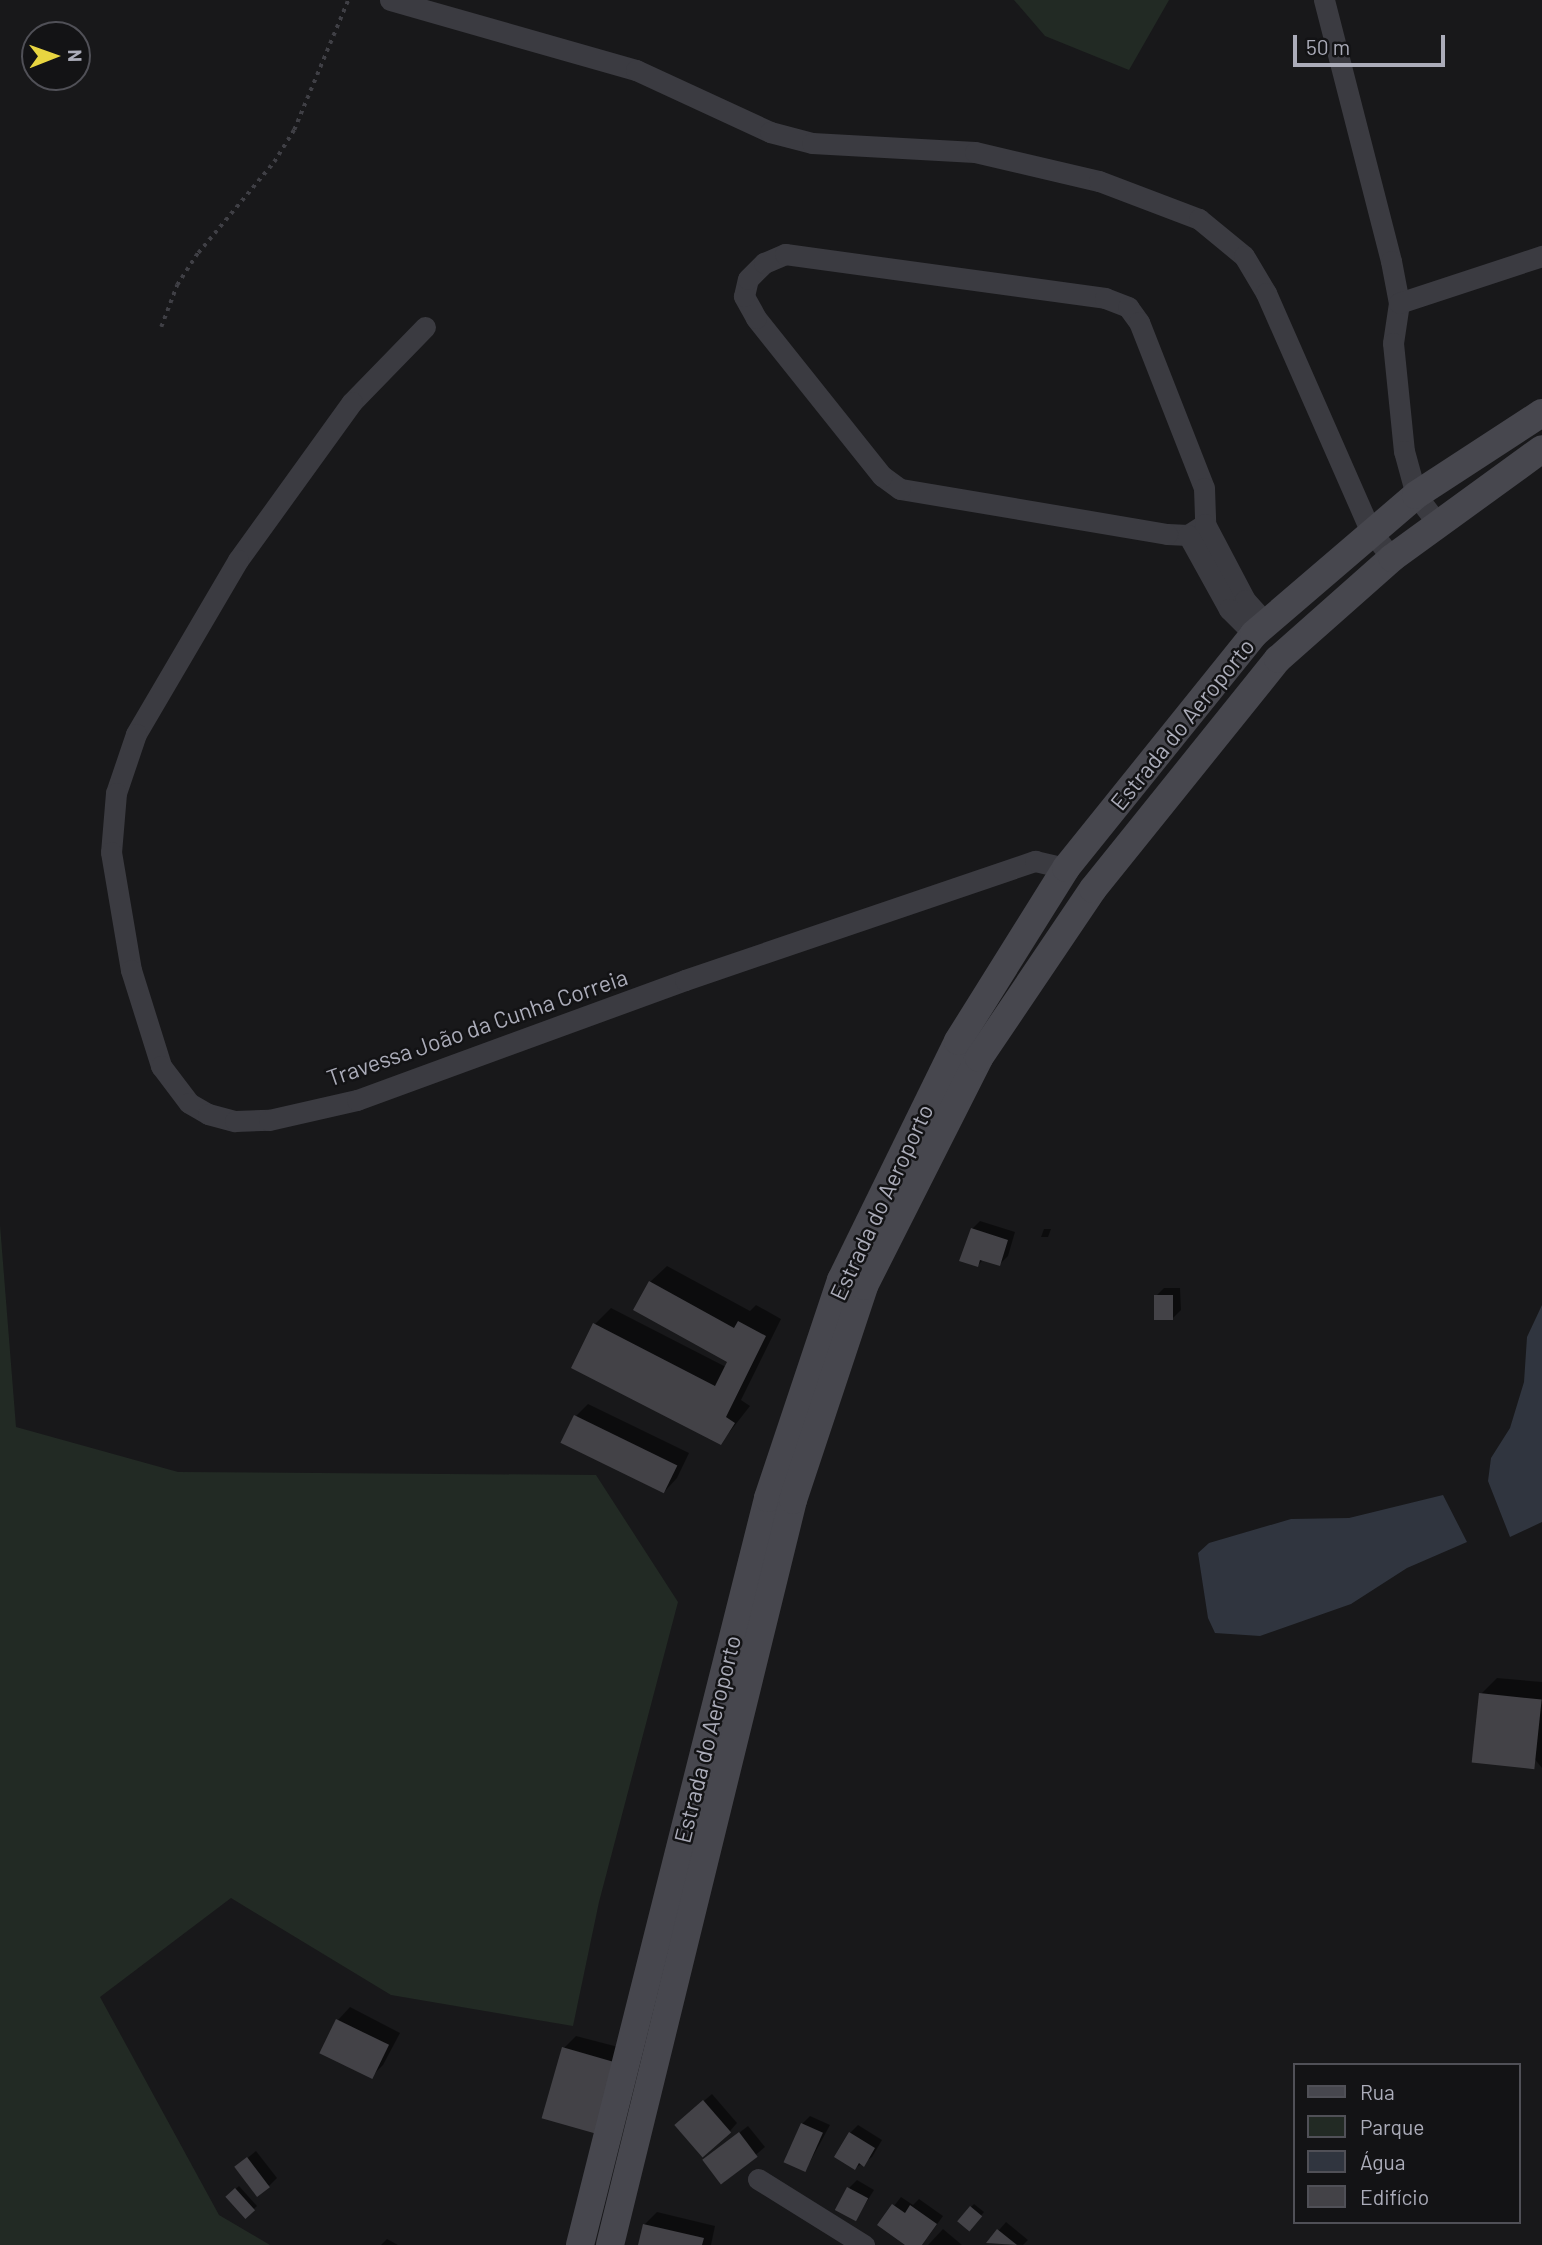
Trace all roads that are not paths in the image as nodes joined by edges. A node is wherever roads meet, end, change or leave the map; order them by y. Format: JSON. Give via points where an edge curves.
{"nodes":[{"id":1,"x":390,"y":0,"type":"edge"},
{"id":2,"x":1324,"y":0,"type":"edge"},
{"id":3,"x":1542,"y":256,"type":"edge"},
{"id":4,"x":1399,"y":303,"type":"junction"},
{"id":5,"x":425,"y":327,"type":"dead end"},
{"id":6,"x":1542,"y":413,"type":"edge"},
{"id":7,"x":1542,"y":449,"type":"edge"},
{"id":8,"x":1416,"y":495,"type":"junction"},
{"id":9,"x":1438,"y":524,"type":"junction"},
{"id":10,"x":1196,"y":529,"type":"junction"},
{"id":11,"x":1370,"y":530,"type":"junction"},
{"id":12,"x":1392,"y":558,"type":"junction"},
{"id":13,"x":1260,"y":629,"type":"junction"},
{"id":14,"x":1066,"y":868,"type":"junction"},
{"id":15,"x":758,"y":2179,"type":"dead end"},
{"id":16,"x":580,"y":2245,"type":"edge"},
{"id":17,"x":610,"y":2245,"type":"edge"},
{"id":18,"x":864,"y":2245,"type":"edge"}],
"edges":[{"from":1,"to":11,"type":"street","via":[[636,70],[770,132],[813,143],[975,152],[1099,181],[1199,219],[1244,256],[1266,293]]},
{"from":2,"to":4,"type":"street"},
{"from":3,"to":4,"type":"street"},
{"from":4,"to":8,"type":"street","via":[[1393,343],[1398,405]]},
{"from":5,"to":14,"type":"street","name":"Travessa João da Cunha Correia","via":[[352,402],[238,560],[136,734],[116,793],[111,852],[138,999],[161,1066],[189,1103],[235,1122],[269,1120],[357,1100],[685,980],[1035,861]]},
{"from":6,"to":8,"type":"main road","name":"Estrada do Aeroporto"},
{"from":7,"to":9,"type":"main road","name":"Estrada do Aeroporto"},
{"from":8,"to":9,"type":"street"},
{"from":8,"to":11,"type":"main road","name":"Estrada do Aeroporto"},
{"from":9,"to":12,"type":"main road","name":"Estrada do Aeroporto"},
{"from":10,"to":10,"type":"street","via":[[1204,488],[1139,322],[1128,307],[1105,298],[785,254],[764,262],[748,279],[744,296],[755,318],[882,476],[900,489]]},
{"from":10,"to":13,"type":"street"},
{"from":11,"to":12,"type":"street"},
{"from":11,"to":13,"type":"main road","name":"Estrada do Aeroporto"},
{"from":12,"to":17,"type":"main road","name":"Estrada do Aeroporto","via":[[1278,659],[1054,943],[979,1058],[864,1286],[793,1500]]},
{"from":13,"to":14,"type":"main road","name":"Estrada do Aeroporto"},
{"from":14,"to":16,"type":"main road","name":"Estrada do Aeroporto","via":[[958,1041],[841,1280],[768,1498]]},
{"from":15,"to":18,"type":"street"}]}
